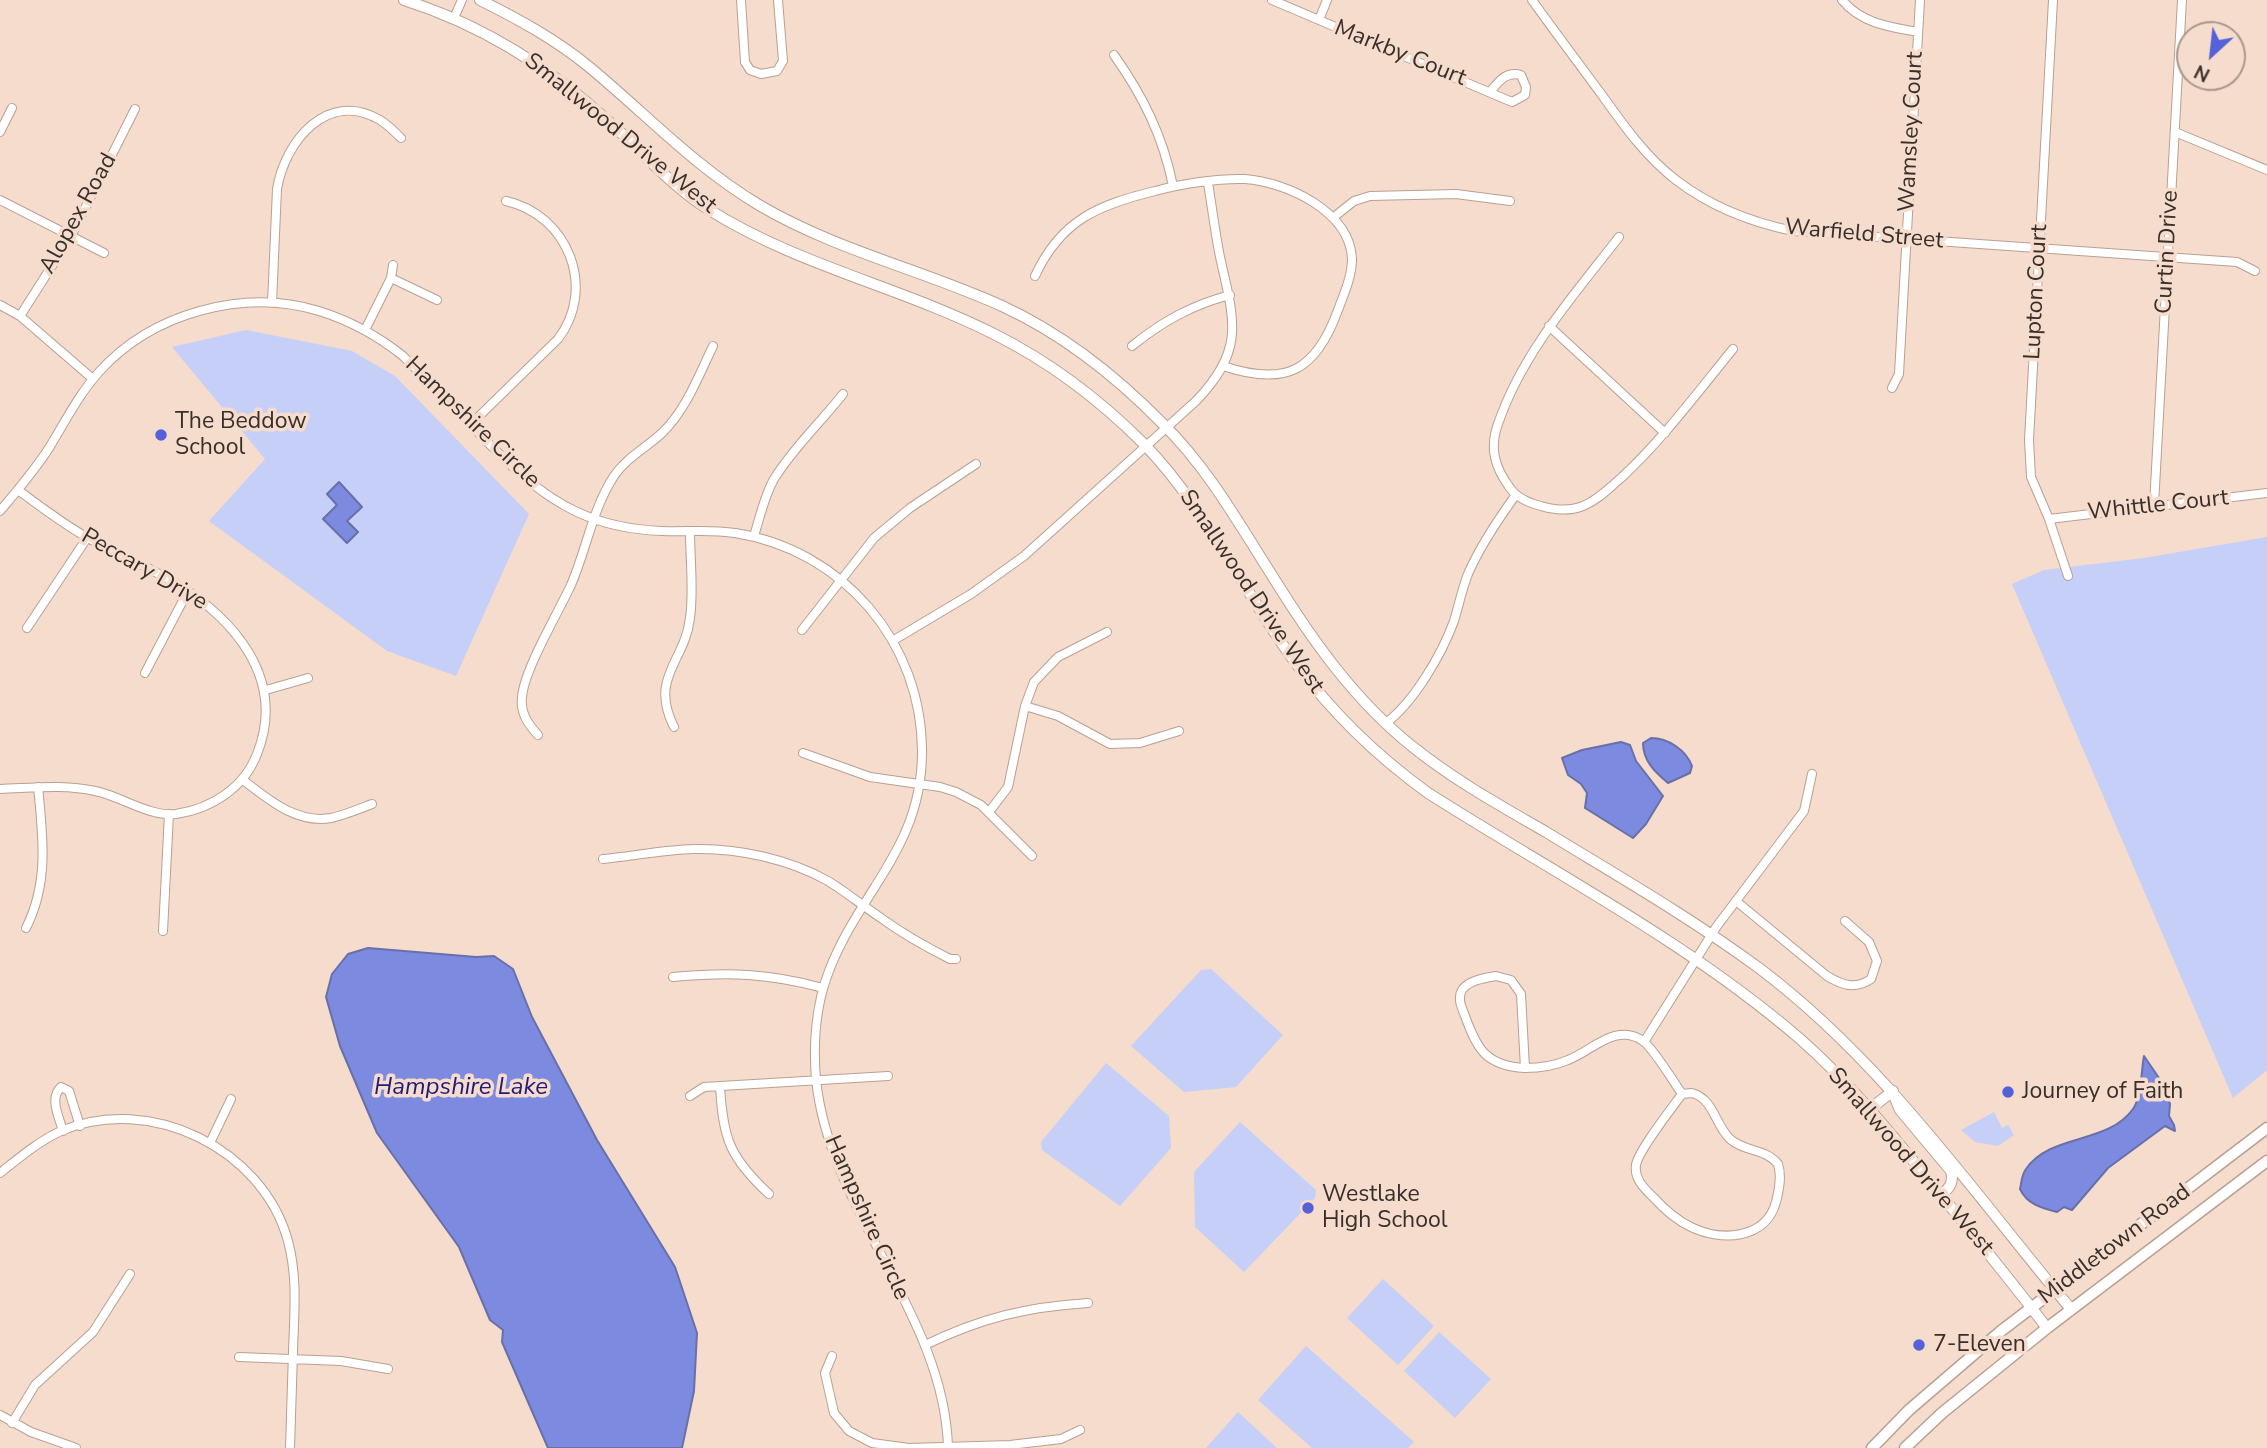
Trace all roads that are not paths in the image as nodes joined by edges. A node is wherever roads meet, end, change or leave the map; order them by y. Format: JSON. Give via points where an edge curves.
{"nodes":[{"id":1,"x":404,"y":0,"type":"edge"},
{"id":2,"x":462,"y":0,"type":"edge"},
{"id":3,"x":480,"y":0,"type":"edge"},
{"id":4,"x":741,"y":0,"type":"edge"},
{"id":5,"x":778,"y":0,"type":"edge"},
{"id":6,"x":1272,"y":0,"type":"edge"},
{"id":7,"x":1327,"y":0,"type":"edge"},
{"id":8,"x":1532,"y":0,"type":"edge"},
{"id":9,"x":1842,"y":0,"type":"edge"},
{"id":10,"x":1920,"y":0,"type":"edge"},
{"id":11,"x":2053,"y":0,"type":"edge"},
{"id":12,"x":2182,"y":0,"type":"edge"},
{"id":13,"x":454,"y":18,"type":"junction"},
{"id":14,"x":1319,"y":20,"type":"junction"},
{"id":15,"x":1918,"y":32,"type":"junction"},
{"id":16,"x":1114,"y":55,"type":"dead end"},
{"id":17,"x":1490,"y":92,"type":"dead end"},
{"id":18,"x":12,"y":108,"type":"dead end"},
{"id":19,"x":135,"y":109,"type":"dead end"},
{"id":20,"x":0,"y":132,"type":"edge"},
{"id":21,"x":2175,"y":132,"type":"junction"},
{"id":22,"x":401,"y":138,"type":"dead end"},
{"id":23,"x":2267,"y":170,"type":"edge"},
{"id":24,"x":1208,"y":183,"type":"junction"},
{"id":25,"x":1173,"y":186,"type":"junction"},
{"id":26,"x":0,"y":200,"type":"edge"},
{"id":27,"x":506,"y":201,"type":"dead end"},
{"id":28,"x":1510,"y":201,"type":"dead end"},
{"id":29,"x":1334,"y":217,"type":"junction"},
{"id":30,"x":71,"y":236,"type":"junction"},
{"id":31,"x":1619,"y":237,"type":"dead end"},
{"id":32,"x":1905,"y":240,"type":"junction"},
{"id":33,"x":2039,"y":249,"type":"junction"},
{"id":34,"x":104,"y":253,"type":"dead end"},
{"id":35,"x":2168,"y":258,"type":"junction"},
{"id":36,"x":393,"y":265,"type":"dead end"},
{"id":37,"x":2255,"y":271,"type":"dead end"},
{"id":38,"x":1035,"y":276,"type":"dead end"},
{"id":39,"x":391,"y":278,"type":"junction"},
{"id":40,"x":1230,"y":295,"type":"junction"},
{"id":41,"x":437,"y":300,"type":"dead end"},
{"id":42,"x":272,"y":303,"type":"junction"},
{"id":43,"x":0,"y":305,"type":"edge"},
{"id":44,"x":20,"y":316,"type":"junction"},
{"id":45,"x":1549,"y":326,"type":"junction"},
{"id":46,"x":365,"y":330,"type":"junction"},
{"id":47,"x":1132,"y":345,"type":"dead end"},
{"id":48,"x":713,"y":346,"type":"dead end"},
{"id":49,"x":1733,"y":349,"type":"dead end"},
{"id":50,"x":1223,"y":366,"type":"junction"},
{"id":51,"x":93,"y":379,"type":"junction"},
{"id":52,"x":1892,"y":388,"type":"dead end"},
{"id":53,"x":843,"y":394,"type":"dead end"},
{"id":54,"x":471,"y":425,"type":"junction"},
{"id":55,"x":1167,"y":427,"type":"junction"},
{"id":56,"x":1665,"y":433,"type":"junction"},
{"id":57,"x":1146,"y":447,"type":"junction"},
{"id":58,"x":976,"y":464,"type":"dead end"},
{"id":59,"x":19,"y":489,"type":"junction"},
{"id":60,"x":2267,"y":493,"type":"edge"},
{"id":61,"x":1515,"y":496,"type":"junction"},
{"id":62,"x":2154,"y":505,"type":"junction"},
{"id":63,"x":0,"y":511,"type":"edge"},
{"id":64,"x":593,"y":518,"type":"junction"},
{"id":65,"x":2049,"y":519,"type":"junction"},
{"id":66,"x":690,"y":531,"type":"junction"},
{"id":67,"x":754,"y":536,"type":"junction"},
{"id":68,"x":87,"y":538,"type":"junction"},
{"id":69,"x":2068,"y":576,"type":"dead end"},
{"id":70,"x":840,"y":579,"type":"junction"},
{"id":71,"x":188,"y":591,"type":"junction"},
{"id":72,"x":27,"y":628,"type":"dead end"},
{"id":73,"x":802,"y":629,"type":"dead end"},
{"id":74,"x":1107,"y":632,"type":"dead end"},
{"id":75,"x":894,"y":640,"type":"junction"},
{"id":76,"x":145,"y":673,"type":"dead end"},
{"id":77,"x":308,"y":678,"type":"dead end"},
{"id":78,"x":266,"y":690,"type":"junction"},
{"id":79,"x":1025,"y":706,"type":"junction"},
{"id":80,"x":1386,"y":723,"type":"junction"},
{"id":81,"x":674,"y":727,"type":"dead end"},
{"id":82,"x":1179,"y":731,"type":"dead end"},
{"id":83,"x":538,"y":735,"type":"dead end"},
{"id":84,"x":803,"y":753,"type":"dead end"},
{"id":85,"x":1812,"y":774,"type":"dead end"},
{"id":86,"x":243,"y":780,"type":"junction"},
{"id":87,"x":920,"y":784,"type":"junction"},
{"id":88,"x":37,"y":787,"type":"junction"},
{"id":89,"x":0,"y":789,"type":"edge"},
{"id":90,"x":372,"y":804,"type":"dead end"},
{"id":91,"x":989,"y":812,"type":"junction"},
{"id":92,"x":169,"y":814,"type":"junction"},
{"id":93,"x":1032,"y":856,"type":"dead end"},
{"id":94,"x":603,"y":859,"type":"dead end"},
{"id":95,"x":1736,"y":901,"type":"junction"},
{"id":96,"x":864,"y":906,"type":"junction"},
{"id":97,"x":1845,"y":921,"type":"dead end"},
{"id":98,"x":26,"y":928,"type":"dead end"},
{"id":99,"x":163,"y":930,"type":"dead end"},
{"id":100,"x":1711,"y":934,"type":"junction"},
{"id":101,"x":956,"y":959,"type":"dead end"},
{"id":102,"x":1695,"y":959,"type":"junction"},
{"id":103,"x":673,"y":977,"type":"dead end"},
{"id":104,"x":823,"y":988,"type":"junction"},
{"id":105,"x":1644,"y":1042,"type":"junction"},
{"id":106,"x":1525,"y":1068,"type":"junction"},
{"id":107,"x":888,"y":1076,"type":"dead end"},
{"id":108,"x":816,"y":1080,"type":"junction"},
{"id":109,"x":720,"y":1086,"type":"junction"},
{"id":110,"x":1893,"y":1091,"type":"junction"},
{"id":111,"x":1682,"y":1094,"type":"junction"},
{"id":112,"x":690,"y":1096,"type":"dead end"},
{"id":113,"x":231,"y":1099,"type":"dead end"},
{"id":114,"x":1870,"y":1109,"type":"junction"},
{"id":115,"x":80,"y":1126,"type":"junction"},
{"id":116,"x":2267,"y":1128,"type":"edge"},
{"id":117,"x":63,"y":1130,"type":"junction"},
{"id":118,"x":210,"y":1143,"type":"junction"},
{"id":119,"x":2267,"y":1161,"type":"edge"},
{"id":120,"x":0,"y":1173,"type":"edge"},
{"id":121,"x":769,"y":1194,"type":"dead end"},
{"id":122,"x":1941,"y":1195,"type":"junction"},
{"id":123,"x":130,"y":1274,"type":"dead end"},
{"id":124,"x":2055,"y":1290,"type":"junction"},
{"id":125,"x":1088,"y":1303,"type":"dead end"},
{"id":126,"x":2032,"y":1308,"type":"junction"},
{"id":127,"x":2071,"y":1309,"type":"junction"},
{"id":128,"x":2047,"y":1328,"type":"junction"},
{"id":129,"x":925,"y":1345,"type":"junction"},
{"id":130,"x":832,"y":1356,"type":"dead end"},
{"id":131,"x":239,"y":1357,"type":"dead end"},
{"id":132,"x":293,"y":1359,"type":"junction"},
{"id":133,"x":388,"y":1369,"type":"dead end"},
{"id":134,"x":0,"y":1415,"type":"edge"},
{"id":135,"x":12,"y":1423,"type":"junction"},
{"id":136,"x":1080,"y":1430,"type":"dead end"},
{"id":137,"x":76,"y":1448,"type":"edge"},
{"id":138,"x":290,"y":1448,"type":"edge"},
{"id":139,"x":948,"y":1448,"type":"edge"},
{"id":140,"x":1872,"y":1448,"type":"edge"},
{"id":141,"x":1905,"y":1448,"type":"edge"}],
"edges":[{"from":1,"to":13,"type":"street","name":"Smallwood Drive West"},
{"from":2,"to":13,"type":"street"},
{"from":3,"to":55,"type":"street","name":"Smallwood Drive West","via":[[584,62],[691,157],[758,205],[1022,316],[1097,364]]},
{"from":4,"to":5,"type":"street","via":[[746,62],[750,70],[761,74],[777,71],[783,61]]},
{"from":6,"to":14,"type":"street","name":"Markby Court"},
{"from":7,"to":14,"type":"street"},
{"from":8,"to":32,"type":"street","name":"Warfield Street","via":[[1635,140],[1677,181],[1721,208],[1766,225]]},
{"from":9,"to":15,"type":"street","via":[[1859,16]]},
{"from":10,"to":15,"type":"street","name":"Wamsley Court"},
{"from":11,"to":33,"type":"street","name":"Lupton Court"},
{"from":12,"to":21,"type":"street","name":"Curtin Drive"},
{"from":13,"to":57,"type":"street","name":"Smallwood Drive West","via":[[559,80],[706,208],[797,254],[1023,349],[1110,411]]},
{"from":14,"to":17,"type":"street","name":"Markby Court"},
{"from":15,"to":32,"type":"street","name":"Wamsley Court"},
{"from":16,"to":25,"type":"street","via":[[1152,115]]},
{"from":18,"to":20,"type":"street"},
{"from":19,"to":30,"type":"street","name":"Alopex Road"},
{"from":21,"to":23,"type":"street"},
{"from":21,"to":35,"type":"street","name":"Curtin Drive"},
{"from":22,"to":42,"type":"street","via":[[379,119],[348,111],[321,118],[294,144],[280,170],[277,189]]},
{"from":24,"to":25,"type":"street"},
{"from":24,"to":29,"type":"street","via":[[1260,182],[1307,199]]},
{"from":24,"to":40,"type":"street"},
{"from":25,"to":38,"type":"street","via":[[1106,205],[1080,218],[1055,242]]},
{"from":26,"to":30,"type":"street"},
{"from":27,"to":54,"type":"street","via":[[540,216],[564,241],[576,275],[575,304],[558,339]]},
{"from":28,"to":29,"type":"street","via":[[1456,194],[1370,196],[1354,201]]},
{"from":29,"to":50,"type":"street","via":[[1349,243],[1352,260],[1338,310],[1320,349],[1303,365],[1275,374],[1258,376]]},
{"from":30,"to":34,"type":"street"},
{"from":30,"to":44,"type":"street","name":"Alopex Road"},
{"from":31,"to":45,"type":"street"},
{"from":32,"to":33,"type":"street","name":"Warfield Street"},
{"from":32,"to":52,"type":"street","name":"Wamsley Court","via":[[1899,374]]},
{"from":33,"to":35,"type":"street","name":"Warfield Street"},
{"from":33,"to":65,"type":"street","name":"Lupton Court","via":[[2029,440],[2031,477]]},
{"from":35,"to":37,"type":"street","name":"Warfield Street","via":[[2237,262]]},
{"from":35,"to":62,"type":"street","name":"Curtin Drive"},
{"from":36,"to":39,"type":"street"},
{"from":39,"to":41,"type":"street"},
{"from":39,"to":46,"type":"street"},
{"from":40,"to":47,"type":"street","via":[[1179,313]]},
{"from":40,"to":50,"type":"street","via":[[1233,331]]},
{"from":42,"to":46,"type":"street","name":"Hampshire Circle","via":[[317,310]]},
{"from":42,"to":51,"type":"street","name":"Hampshire Circle","via":[[211,308],[165,323],[132,343]]},
{"from":43,"to":44,"type":"street"},
{"from":44,"to":51,"type":"street"},
{"from":45,"to":56,"type":"street"},
{"from":45,"to":61,"type":"street","via":[[1519,378],[1495,435],[1495,462]]},
{"from":46,"to":54,"type":"street","name":"Hampshire Circle","via":[[403,356]]},
{"from":48,"to":64,"type":"street","via":[[679,412],[618,471]]},
{"from":49,"to":56,"type":"street"},
{"from":50,"to":55,"type":"street","via":[[1211,385]]},
{"from":51,"to":59,"type":"street","name":"Hampshire Circle"},
{"from":53,"to":67,"type":"street","via":[[774,481]]},
{"from":54,"to":64,"type":"street","name":"Hampshire Circle","via":[[538,489]]},
{"from":55,"to":57,"type":"street"},
{"from":55,"to":80,"type":"street","name":"Smallwood Drive West","via":[[1202,469],[1316,642]]},
{"from":56,"to":61,"type":"street","via":[[1606,491],[1581,507],[1545,507]]},
{"from":57,"to":75,"type":"street","via":[[1024,556]]},
{"from":57,"to":102,"type":"street","name":"Smallwood Drive West","via":[[1172,475],[1296,663],[1366,743],[1427,793]]},
{"from":58,"to":70,"type":"street","via":[[888,526]]},
{"from":59,"to":63,"type":"street","name":"Hampshire Circle"},
{"from":59,"to":68,"type":"street","name":"Peccary Drive"},
{"from":60,"to":62,"type":"street","name":"Whittle Court"},
{"from":61,"to":80,"type":"street","via":[[1474,561],[1437,657],[1405,705]]},
{"from":62,"to":65,"type":"street","name":"Whittle Court"},
{"from":64,"to":66,"type":"street","name":"Hampshire Circle","via":[[642,529]]},
{"from":64,"to":83,"type":"street","via":[[571,584],[522,691],[523,712]]},
{"from":65,"to":69,"type":"street","name":"Lupton Court"},
{"from":66,"to":67,"type":"street","name":"Hampshire Circle"},
{"from":66,"to":81,"type":"street","via":[[690,622],[665,693]]},
{"from":67,"to":70,"type":"street","name":"Hampshire Circle","via":[[805,556]]},
{"from":68,"to":71,"type":"street","name":"Peccary Drive"},
{"from":68,"to":72,"type":"street"},
{"from":70,"to":73,"type":"street"},
{"from":70,"to":75,"type":"street","name":"Hampshire Circle","via":[[867,604]]},
{"from":71,"to":76,"type":"street"},
{"from":71,"to":78,"type":"street","name":"Peccary Drive","via":[[234,634]]},
{"from":74,"to":79,"type":"street","via":[[1049,664],[1031,687]]},
{"from":75,"to":87,"type":"street","name":"Hampshire Circle","via":[[917,710],[922,743]]},
{"from":77,"to":78,"type":"street"},
{"from":78,"to":86,"type":"street","name":"Peccary Drive","via":[[264,733]]},
{"from":79,"to":82,"type":"street","via":[[1058,716],[1110,744],[1140,743]]},
{"from":79,"to":91,"type":"street","via":[[1011,780]]},
{"from":80,"to":100,"type":"street","name":"Smallwood Drive West","via":[[1454,777]]},
{"from":84,"to":87,"type":"street","via":[[870,777]]},
{"from":85,"to":95,"type":"street","via":[[1804,811]]},
{"from":86,"to":90,"type":"street","via":[[275,804],[308,818],[330,818]]},
{"from":86,"to":92,"type":"street","name":"Peccary Drive","via":[[217,800]]},
{"from":87,"to":91,"type":"street","via":[[956,792]]},
{"from":87,"to":96,"type":"street","name":"Hampshire Circle","via":[[903,840]]},
{"from":88,"to":89,"type":"street","name":"Peccary Drive"},
{"from":88,"to":92,"type":"street","name":"Peccary Drive","via":[[97,791]]},
{"from":88,"to":98,"type":"street","via":[[43,870]]},
{"from":91,"to":93,"type":"street"},
{"from":92,"to":99,"type":"street"},
{"from":94,"to":96,"type":"street","via":[[693,849],[739,852],[807,871]]},
{"from":95,"to":97,"type":"street","via":[[1827,976],[1857,986],[1871,979],[1877,961],[1869,942]]},
{"from":95,"to":100,"type":"street"},
{"from":96,"to":101,"type":"street","via":[[916,941]]},
{"from":96,"to":104,"type":"street","name":"Hampshire Circle"},
{"from":100,"to":102,"type":"street"},
{"from":100,"to":110,"type":"street","name":"Smallwood Drive West","via":[[1798,1000]]},
{"from":102,"to":105,"type":"street"},
{"from":102,"to":114,"type":"street","name":"Smallwood Drive West","via":[[1798,1038]]},
{"from":103,"to":104,"type":"street","via":[[745,973]]},
{"from":104,"to":108,"type":"street","name":"Hampshire Circle","via":[[816,1032]]},
{"from":105,"to":106,"type":"street","via":[[1628,1035],[1615,1036],[1563,1062]]},
{"from":105,"to":111,"type":"street"},
{"from":106,"to":106,"type":"street","via":[[1519,988],[1502,976],[1468,985],[1460,1002],[1479,1049],[1497,1062]]},
{"from":107,"to":108,"type":"street"},
{"from":108,"to":109,"type":"street"},
{"from":108,"to":129,"type":"street","name":"Hampshire Circle","via":[[831,1148]]},
{"from":109,"to":112,"type":"street","via":[[704,1087]]},
{"from":109,"to":121,"type":"street","via":[[729,1144]]},
{"from":110,"to":114,"type":"street"},
{"from":110,"to":122,"type":"street","via":[[1900,1111],[1951,1171],[1952,1183]]},
{"from":110,"to":124,"type":"street","name":"Smallwood Drive West"},
{"from":111,"to":111,"type":"street","via":[[1704,1098],[1726,1136],[1739,1146],[1771,1157],[1780,1169],[1774,1208],[1758,1230],[1720,1235],[1691,1227],[1637,1179],[1638,1154]]},
{"from":113,"to":118,"type":"street"},
{"from":114,"to":122,"type":"street","name":"Smallwood Drive West"},
{"from":115,"to":117,"type":"street"},
{"from":115,"to":117,"type":"street","via":[[69,1091],[61,1087],[54,1098]]},
{"from":115,"to":118,"type":"street","via":[[113,1119],[148,1121],[184,1130]]},
{"from":116,"to":124,"type":"main road","name":"Middletown Road"},
{"from":117,"to":120,"type":"street"},
{"from":118,"to":132,"type":"street","via":[[257,1183],[284,1229],[294,1272]]},
{"from":119,"to":127,"type":"main road","name":"Middletown Road"},
{"from":122,"to":126,"type":"street","name":"Smallwood Drive West"},
{"from":123,"to":135,"type":"street","via":[[93,1332],[35,1385]]},
{"from":124,"to":126,"type":"main road","name":"Middletown Road"},
{"from":124,"to":127,"type":"street","name":"Smallwood Drive West"},
{"from":125,"to":129,"type":"street","via":[[996,1316]]},
{"from":126,"to":128,"type":"street","name":"Smallwood Drive West"},
{"from":126,"to":140,"type":"main road","name":"Middletown Road","via":[[1909,1410]]},
{"from":127,"to":128,"type":"main road","name":"Middletown Road"},
{"from":128,"to":141,"type":"main road","name":"Middletown Road"},
{"from":129,"to":139,"type":"street","name":"Hampshire Circle","via":[[941,1396]]},
{"from":130,"to":139,"type":"street","via":[[825,1373],[831,1402],[837,1419],[849,1431],[884,1447]]},
{"from":131,"to":132,"type":"street"},
{"from":132,"to":133,"type":"street"},
{"from":132,"to":138,"type":"street"},
{"from":134,"to":135,"type":"street"},
{"from":135,"to":137,"type":"street"},
{"from":136,"to":139,"type":"street","via":[[1046,1442]]}]}
